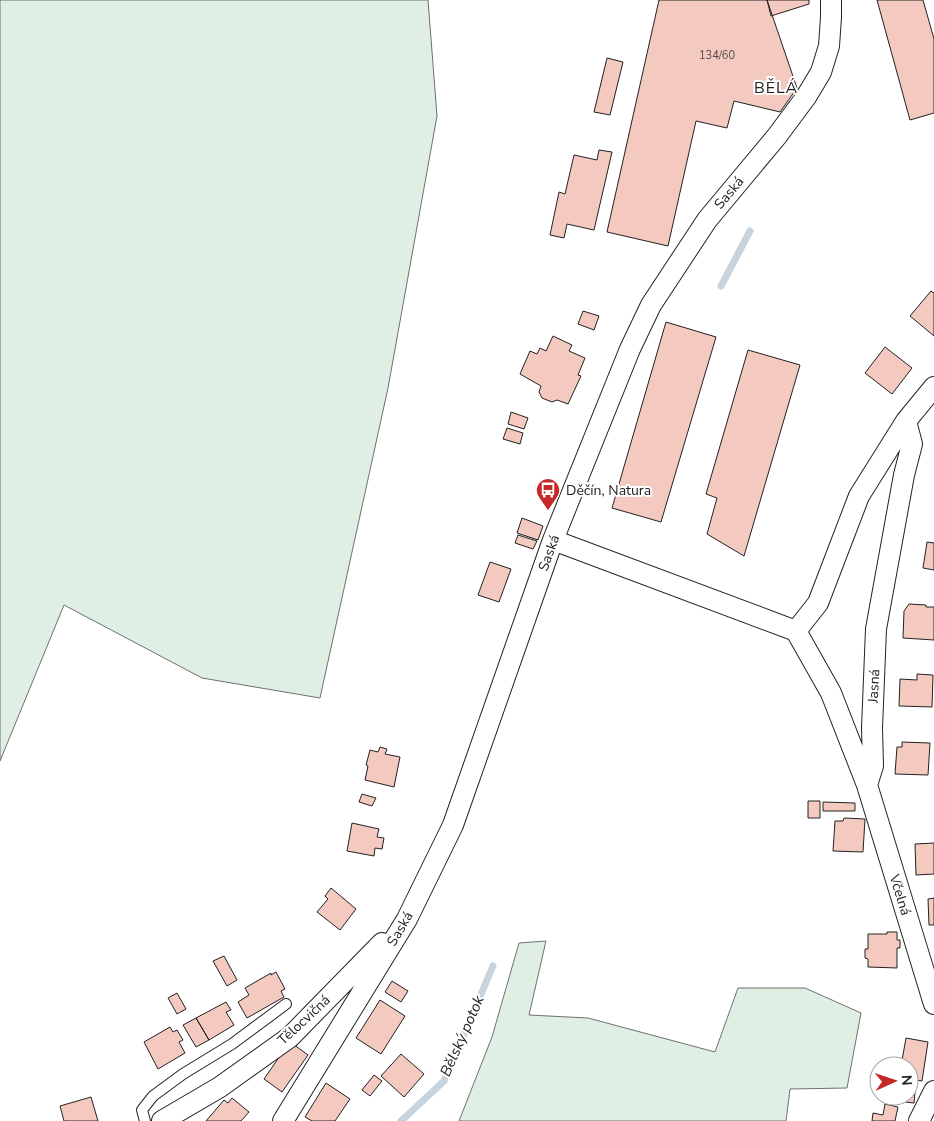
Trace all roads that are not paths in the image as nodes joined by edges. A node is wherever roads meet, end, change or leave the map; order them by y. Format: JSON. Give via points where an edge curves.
{"nodes":[{"id":1,"x":831,"y":0,"type":"edge"},
{"id":2,"x":934,"y":387,"type":"edge"},
{"id":3,"x":906,"y":421,"type":"junction"},
{"id":4,"x":553,"y":540,"type":"junction"},
{"id":5,"x":796,"y":631,"type":"junction"},
{"id":6,"x":866,"y":785,"type":"junction"},
{"id":7,"x":407,"y":919,"type":"junction"},
{"id":8,"x":286,"y":1004,"type":"dead end"},
{"id":9,"x":934,"y":1004,"type":"edge"},
{"id":10,"x":934,"y":1091,"type":"edge"},
{"id":11,"x":145,"y":1121,"type":"edge"},
{"id":12,"x":162,"y":1121,"type":"edge"},
{"id":13,"x":283,"y":1121,"type":"edge"},
{"id":14,"x":919,"y":1121,"type":"edge"}],
"edges":[{"from":1,"to":4,"type":"street","name":"Saská","via":[[829,46],[821,72],[777,136],[707,220],[651,305]]},
{"from":2,"to":3,"type":"street"},
{"from":3,"to":5,"type":"street","via":[[859,496],[818,602]]},
{"from":3,"to":6,"type":"street","name":"Jasná","via":[[912,444],[876,629],[873,766]]},
{"from":4,"to":5,"type":"street"},
{"from":4,"to":7,"type":"street","name":"Saská","via":[[453,825]]},
{"from":5,"to":6,"type":"street","via":[[831,693]]},
{"from":6,"to":9,"type":"street","name":"Včelná"},
{"from":7,"to":12,"type":"street","name":"Tělocvičná","via":[[290,1037],[220,1087]]},
{"from":7,"to":13,"type":"street","name":"Saská"},
{"from":8,"to":11,"type":"lane","name":"Tělocvičná","via":[[153,1096],[142,1110]]},
{"from":10,"to":14,"type":"street"}]}
